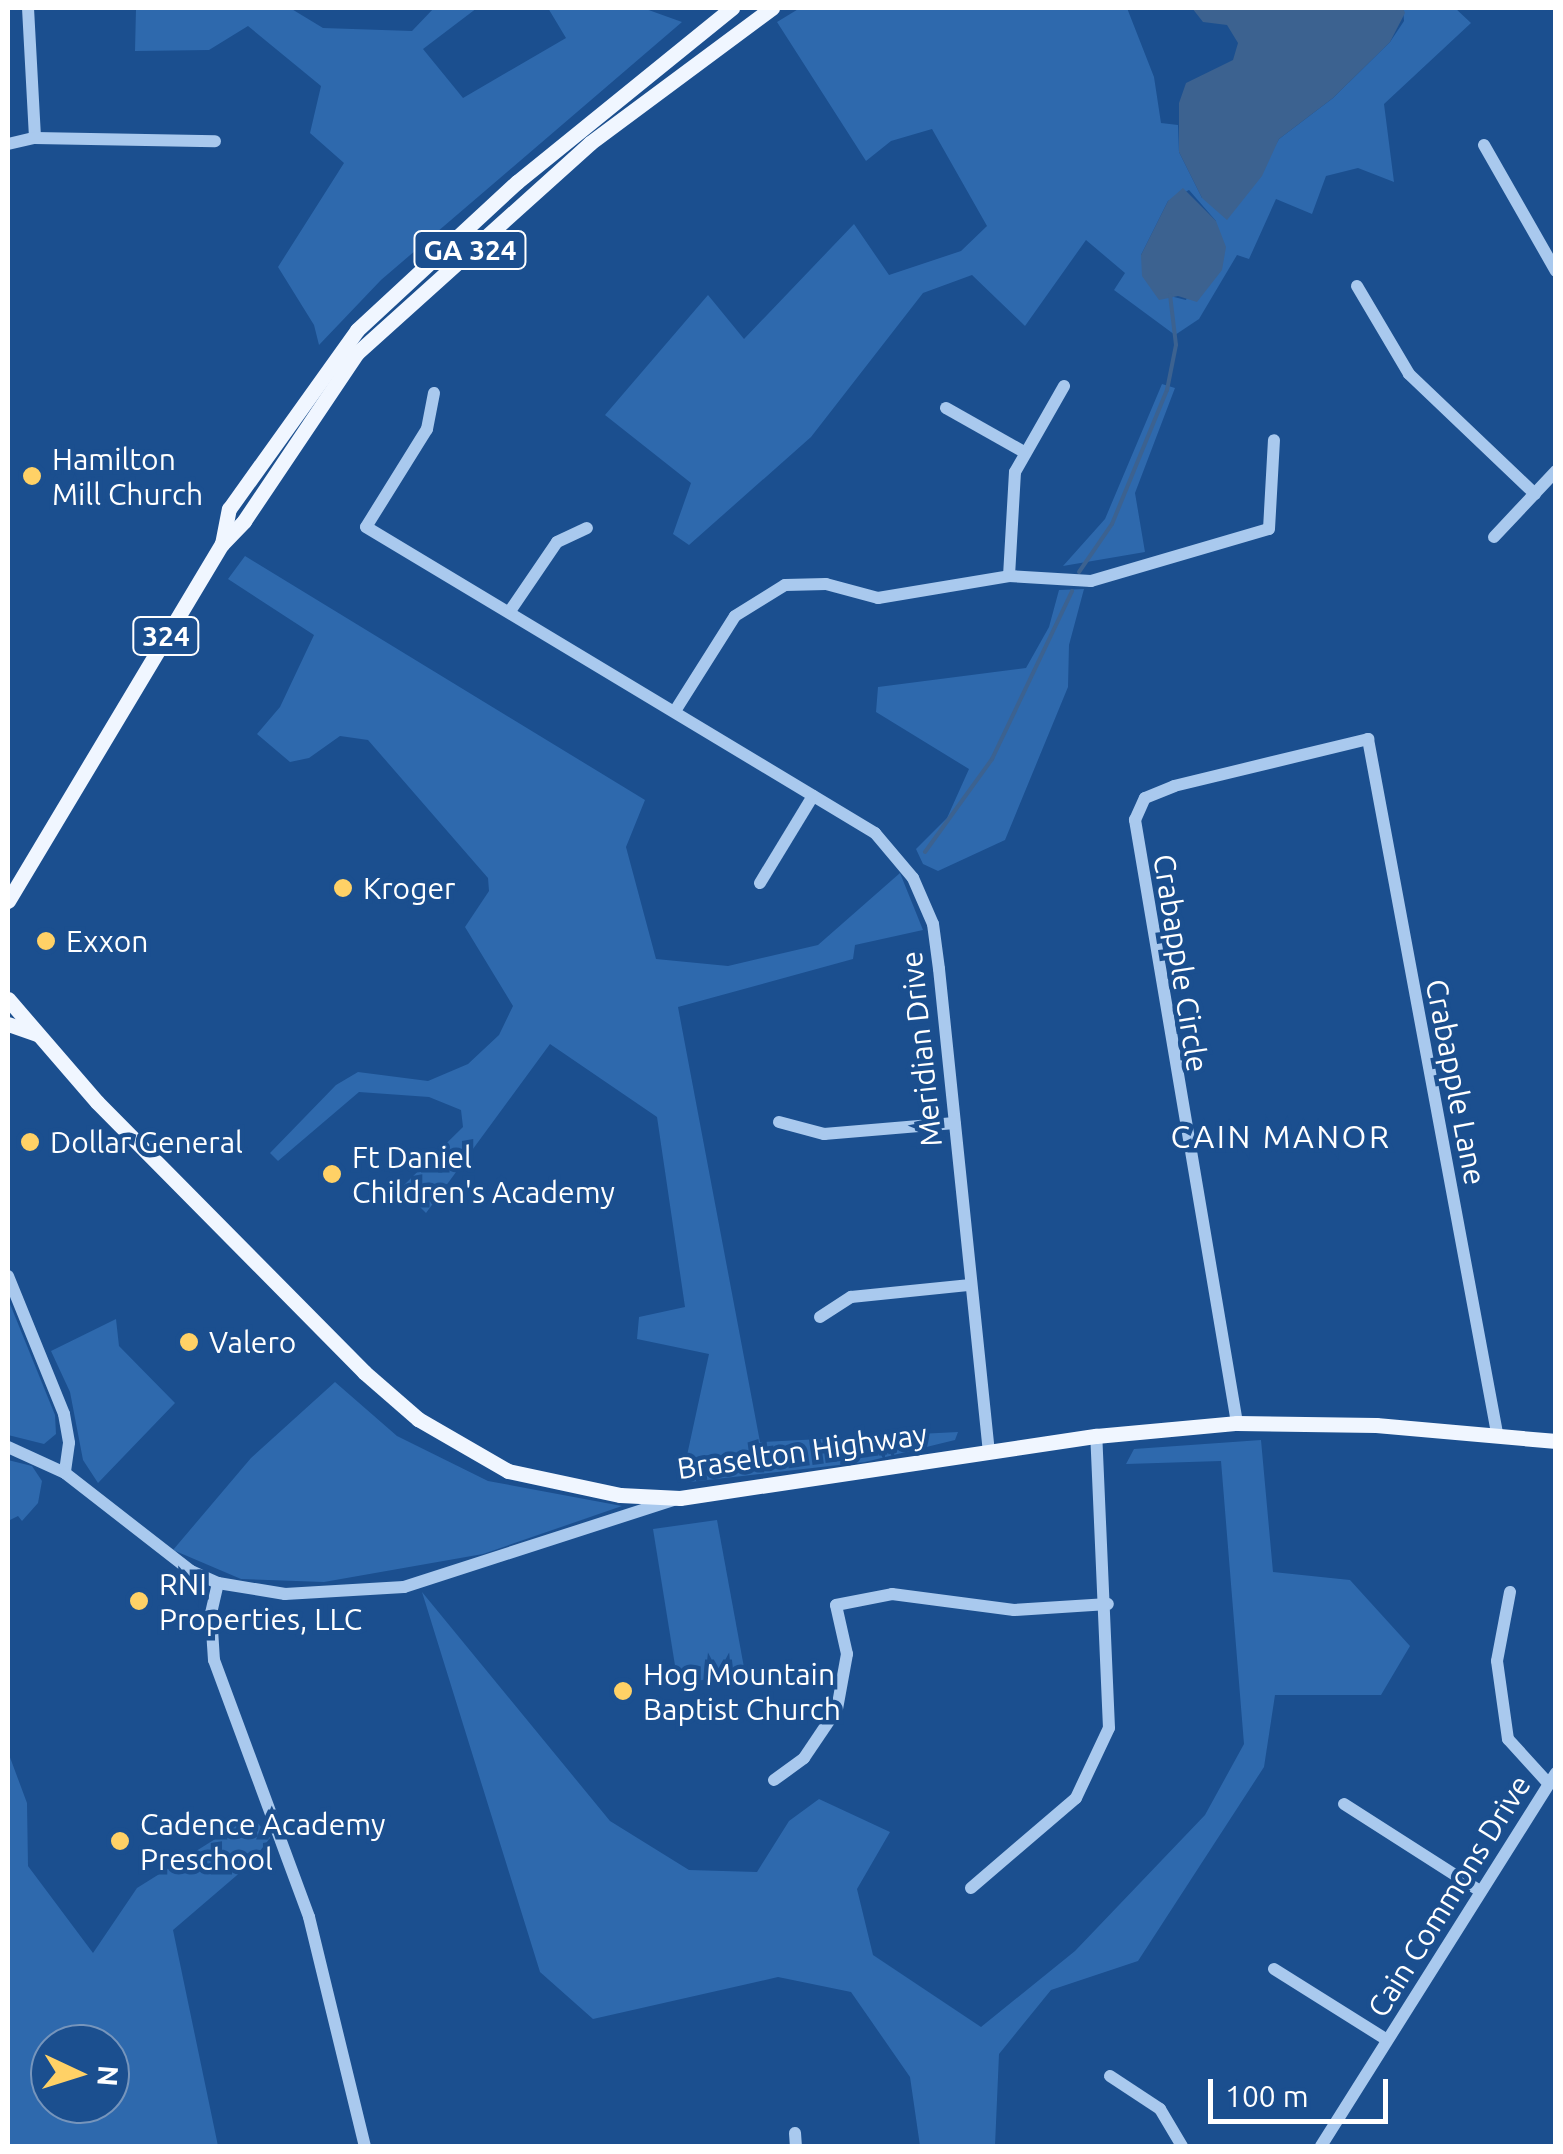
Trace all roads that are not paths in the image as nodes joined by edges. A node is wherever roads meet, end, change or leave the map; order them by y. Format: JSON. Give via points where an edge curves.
{"nodes":[{"id":1,"x":28,"y":8,"type":"edge"},
{"id":2,"x":732,"y":8,"type":"edge"},
{"id":3,"x":772,"y":8,"type":"edge"},
{"id":4,"x":35,"y":138,"type":"junction"},
{"id":5,"x":215,"y":141,"type":"dead end"},
{"id":6,"x":8,"y":144,"type":"edge"},
{"id":7,"x":1484,"y":144,"type":"dead end"},
{"id":8,"x":1556,"y":271,"type":"edge"},
{"id":9,"x":1358,"y":286,"type":"dead end"},
{"id":10,"x":1064,"y":386,"type":"dead end"},
{"id":11,"x":434,"y":392,"type":"dead end"},
{"id":12,"x":946,"y":408,"type":"dead end"},
{"id":13,"x":1274,"y":440,"type":"dead end"},
{"id":14,"x":1024,"y":452,"type":"junction"},
{"id":15,"x":1556,"y":471,"type":"edge"},
{"id":16,"x":1534,"y":494,"type":"junction"},
{"id":17,"x":587,"y":528,"type":"dead end"},
{"id":18,"x":1494,"y":537,"type":"dead end"},
{"id":19,"x":222,"y":544,"type":"junction"},
{"id":20,"x":1009,"y":576,"type":"junction"},
{"id":21,"x":510,"y":610,"type":"junction"},
{"id":22,"x":675,"y":711,"type":"junction"},
{"id":23,"x":1368,"y":739,"type":"joint"},
{"id":24,"x":813,"y":796,"type":"junction"},
{"id":25,"x":40,"y":845,"type":"junction"},
{"id":26,"x":8,"y":880,"type":"edge"},
{"id":27,"x":760,"y":883,"type":"dead end"},
{"id":28,"x":8,"y":901,"type":"edge"},
{"id":29,"x":8,"y":999,"type":"edge"},
{"id":30,"x":8,"y":1024,"type":"edge"},
{"id":31,"x":38,"y":1034,"type":"junction"},
{"id":32,"x":779,"y":1122,"type":"dead end"},
{"id":33,"x":955,"y":1123,"type":"junction"},
{"id":34,"x":8,"y":1276,"type":"edge"},
{"id":35,"x":970,"y":1285,"type":"junction"},
{"id":36,"x":820,"y":1317,"type":"dead end"},
{"id":37,"x":1238,"y":1423,"type":"junction"},
{"id":38,"x":1496,"y":1433,"type":"junction"},
{"id":39,"x":1096,"y":1436,"type":"junction"},
{"id":40,"x":1556,"y":1441,"type":"edge"},
{"id":41,"x":8,"y":1446,"type":"edge"},
{"id":42,"x":989,"y":1451,"type":"junction"},
{"id":43,"x":65,"y":1472,"type":"junction"},
{"id":44,"x":680,"y":1498,"type":"junction"},
{"id":45,"x":218,"y":1584,"type":"junction"},
{"id":46,"x":1510,"y":1592,"type":"dead end"},
{"id":47,"x":1108,"y":1604,"type":"junction"},
{"id":48,"x":1552,"y":1778,"type":"edge"},
{"id":49,"x":774,"y":1780,"type":"dead end"},
{"id":50,"x":1344,"y":1804,"type":"dead end"},
{"id":51,"x":971,"y":1888,"type":"dead end"},
{"id":52,"x":1480,"y":1891,"type":"junction"},
{"id":53,"x":1274,"y":1969,"type":"dead end"},
{"id":54,"x":1387,"y":2040,"type":"junction"},
{"id":55,"x":1110,"y":2076,"type":"dead end"},
{"id":56,"x":365,"y":2146,"type":"edge"},
{"id":57,"x":1182,"y":2146,"type":"edge"},
{"id":58,"x":1321,"y":2146,"type":"edge"}],
"edges":[{"from":1,"to":4,"type":"street"},
{"from":2,"to":19,"type":"main road","number":"GA 324","via":[[518,182],[356,330],[229,509]]},
{"from":3,"to":19,"type":"main road","number":"GA 324","via":[[590,142],[357,353]]},
{"from":4,"to":5,"type":"street"},
{"from":4,"to":6,"type":"street"},
{"from":7,"to":8,"type":"street"},
{"from":9,"to":16,"type":"street","via":[[1409,374]]},
{"from":10,"to":14,"type":"street"},
{"from":11,"to":21,"type":"street","name":"Meridian Drive","via":[[427,429],[366,526]]},
{"from":12,"to":14,"type":"street"},
{"from":13,"to":20,"type":"street","via":[[1269,529],[1091,581]]},
{"from":14,"to":20,"type":"street","via":[[1011,494]]},
{"from":15,"to":16,"type":"street"},
{"from":16,"to":18,"type":"street"},
{"from":17,"to":21,"type":"street","via":[[557,542]]},
{"from":19,"to":25,"type":"main road","number":"324"},
{"from":20,"to":22,"type":"street","via":[[878,598],[826,584],[785,586],[736,616]]},
{"from":21,"to":22,"type":"street","name":"Meridian Drive"},
{"from":22,"to":24,"type":"street","name":"Meridian Drive"},
{"from":23,"to":37,"type":"street","name":"Crabapple Circle","via":[[1174,786],[1145,798],[1135,820]]},
{"from":23,"to":38,"type":"street","name":"Crabapple Lane"},
{"from":24,"to":27,"type":"street"},
{"from":24,"to":33,"type":"street","name":"Meridian Drive","via":[[876,833],[904,862],[921,896],[933,924]]},
{"from":25,"to":26,"type":"main road"},
{"from":25,"to":28,"type":"main road","number":"324"},
{"from":29,"to":31,"type":"main road","name":"Braselton Highway"},
{"from":30,"to":31,"type":"main road"},
{"from":31,"to":44,"type":"main road","name":"Braselton Highway","via":[[364,1372],[418,1419],[508,1471],[620,1495]]},
{"from":32,"to":33,"type":"street","via":[[824,1134]]},
{"from":33,"to":35,"type":"street","name":"Meridian Drive"},
{"from":34,"to":43,"type":"street","via":[[64,1414]]},
{"from":35,"to":36,"type":"street","via":[[851,1297]]},
{"from":35,"to":42,"type":"street","name":"Meridian Drive"},
{"from":37,"to":38,"type":"main road","name":"Braselton Highway"},
{"from":37,"to":39,"type":"main road","name":"Braselton Highway"},
{"from":38,"to":40,"type":"main road","name":"Braselton Highway"},
{"from":39,"to":42,"type":"main road","name":"Braselton Highway"},
{"from":39,"to":47,"type":"street"},
{"from":41,"to":43,"type":"street"},
{"from":42,"to":44,"type":"main road","name":"Braselton Highway"},
{"from":43,"to":45,"type":"street","via":[[162,1553]]},
{"from":44,"to":45,"type":"street","via":[[404,1586],[327,1595]]},
{"from":45,"to":56,"type":"street","via":[[210,1614],[214,1660],[309,1917]]},
{"from":46,"to":48,"type":"street","via":[[1496,1661],[1508,1739]]},
{"from":47,"to":49,"type":"street","via":[[1014,1610],[892,1594],[836,1606],[847,1654],[837,1709],[804,1758]]},
{"from":47,"to":51,"type":"street","via":[[1112,1690],[1097,1765],[1076,1798]]},
{"from":48,"to":52,"type":"street","name":"Cain Commons Drive"},
{"from":50,"to":52,"type":"street"},
{"from":52,"to":54,"type":"street","name":"Cain Commons Drive"},
{"from":53,"to":54,"type":"street"},
{"from":54,"to":58,"type":"street","name":"Cain Commons Drive"},
{"from":55,"to":57,"type":"street","via":[[1160,2109]]}]}
